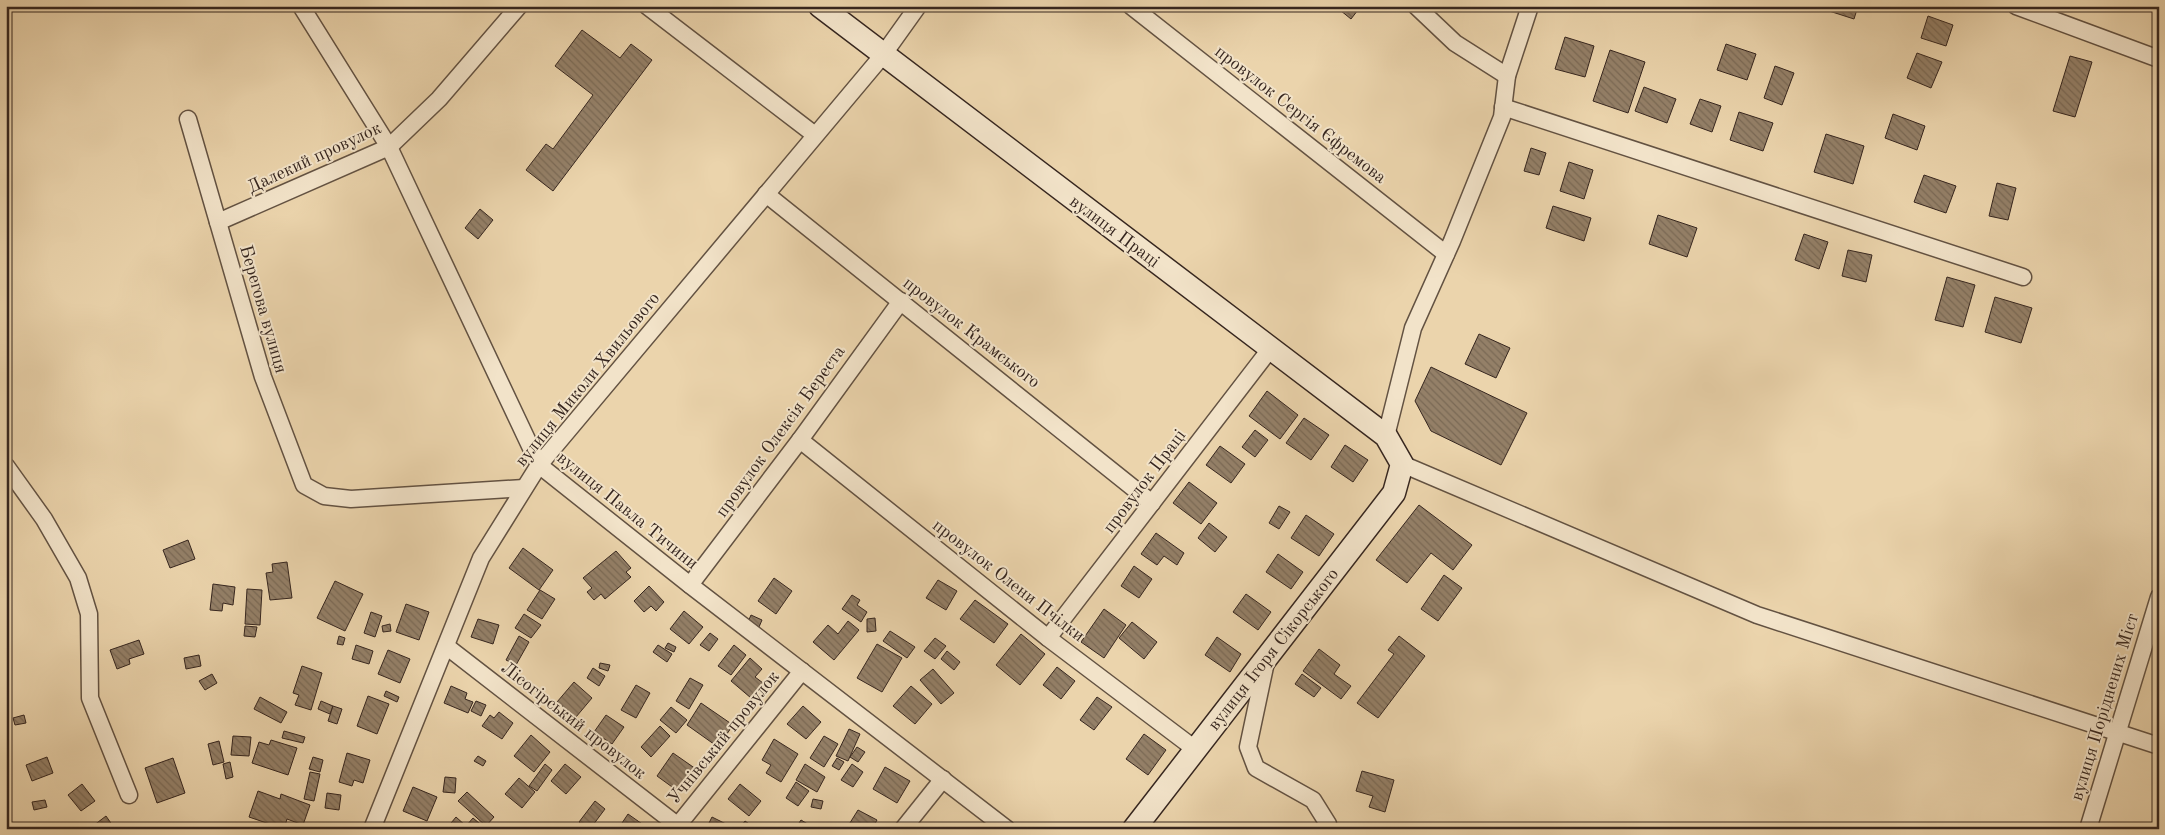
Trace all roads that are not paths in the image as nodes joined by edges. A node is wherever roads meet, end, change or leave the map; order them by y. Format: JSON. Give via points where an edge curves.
{"nodes":[{"id":1,"x":301,"y":6,"type":"edge"},
{"id":2,"x":519,"y":6,"type":"edge"},
{"id":3,"x":647,"y":6,"type":"edge"},
{"id":4,"x":820,"y":6,"type":"edge"},
{"id":5,"x":918,"y":6,"type":"edge"},
{"id":6,"x":1131,"y":6,"type":"edge"},
{"id":7,"x":1416,"y":6,"type":"edge"},
{"id":8,"x":1530,"y":6,"type":"edge"},
{"id":9,"x":2016,"y":6,"type":"edge"},
{"id":10,"x":883,"y":55,"type":"junction"},
{"id":11,"x":2159,"y":59,"type":"edge"},
{"id":12,"x":1507,"y":76,"type":"junction"},
{"id":13,"x":1503,"y":107,"type":"junction"},
{"id":14,"x":188,"y":119,"type":"dead end"},
{"id":15,"x":816,"y":135,"type":"junction"},
{"id":16,"x":390,"y":148,"type":"junction"},
{"id":17,"x":766,"y":194,"type":"junction"},
{"id":18,"x":218,"y":222,"type":"junction"},
{"id":19,"x":1446,"y":254,"type":"junction"},
{"id":20,"x":2024,"y":277,"type":"dead end"},
{"id":21,"x":901,"y":301,"type":"junction"},
{"id":22,"x":1270,"y":348,"type":"junction"},
{"id":23,"x":1386,"y":436,"type":"junction"},
{"id":24,"x":800,"y":440,"type":"junction"},
{"id":25,"x":1402,"y":464,"type":"junction"},
{"id":26,"x":540,"y":465,"type":"junction"},
{"id":27,"x":6,"y":466,"type":"edge"},
{"id":28,"x":524,"y":488,"type":"junction"},
{"id":29,"x":1152,"y":503,"type":"junction"},
{"id":30,"x":690,"y":585,"type":"junction"},
{"id":31,"x":2159,"y":597,"type":"edge"},
{"id":32,"x":1048,"y":638,"type":"junction"},
{"id":33,"x":446,"y":646,"type":"junction"},
{"id":34,"x":1267,"y":657,"type":"junction"},
{"id":35,"x":802,"y":671,"type":"junction"},
{"id":36,"x":2117,"y":732,"type":"junction"},
{"id":37,"x":2159,"y":746,"type":"edge"},
{"id":38,"x":1195,"y":749,"type":"junction"},
{"id":39,"x":943,"y":779,"type":"junction"},
{"id":40,"x":130,"y":796,"type":"dead end"},
{"id":41,"x":378,"y":826,"type":"edge"},
{"id":42,"x":676,"y":827,"type":"edge"},
{"id":43,"x":903,"y":829,"type":"edge"},
{"id":44,"x":1007,"y":829,"type":"edge"},
{"id":45,"x":1134,"y":829,"type":"edge"},
{"id":46,"x":1329,"y":829,"type":"edge"},
{"id":47,"x":2088,"y":829,"type":"edge"}],
"edges":[{"from":1,"to":16,"type":"street","name":"вулиця Павла Тичини"},
{"from":2,"to":16,"type":"street","name":"Далекий провулок","via":[[439,99]]},
{"from":3,"to":15,"type":"street"},
{"from":4,"to":10,"type":"main road","name":"вулиця Праці"},
{"from":5,"to":10,"type":"street","name":"вулиця Миколи Хвильового"},
{"from":6,"to":19,"type":"street","name":"провулок Сергія Єфремова"},
{"from":7,"to":12,"type":"street","via":[[1456,44]]},
{"from":8,"to":12,"type":"street"},
{"from":9,"to":11,"type":"street"},
{"from":10,"to":15,"type":"street","name":"вулиця Миколи Хвильового"},
{"from":10,"to":22,"type":"main road","name":"вулиця Праці"},
{"from":12,"to":13,"type":"street"},
{"from":13,"to":19,"type":"street","via":[[1502,117]]},
{"from":13,"to":20,"type":"street"},
{"from":14,"to":18,"type":"street","name":"Берегова вулиця"},
{"from":15,"to":17,"type":"street","name":"вулиця Миколи Хвильового"},
{"from":16,"to":18,"type":"street","name":"Далекий провулок"},
{"from":16,"to":26,"type":"street","name":"вулиця Павла Тичини"},
{"from":17,"to":21,"type":"street","name":"провулок Крамського"},
{"from":17,"to":26,"type":"street","name":"вулиця Миколи Хвильового"},
{"from":18,"to":28,"type":"street","name":"Берегова вулиця","via":[[263,377],[304,485],[324,496],[351,499]]},
{"from":19,"to":23,"type":"street","via":[[1413,328]]},
{"from":21,"to":24,"type":"street","name":"провулок Олексія Береста"},
{"from":21,"to":29,"type":"street","name":"провулок Крамського"},
{"from":22,"to":23,"type":"main road","name":"вулиця Праці"},
{"from":22,"to":29,"type":"street","name":"провулок Праці"},
{"from":23,"to":25,"type":"main road","name":"вулиця Праці"},
{"from":24,"to":30,"type":"street","name":"провулок Олексія Береста"},
{"from":24,"to":32,"type":"street","name":"провулок Олени Пчілки"},
{"from":25,"to":34,"type":"main road","name":"вулиця Ігоря Сікорського","via":[[1394,493]]},
{"from":25,"to":36,"type":"street","via":[[1757,615]]},
{"from":26,"to":28,"type":"street","name":"вулиця Миколи Хвильового"},
{"from":26,"to":30,"type":"street","name":"вулиця Павла Тичини"},
{"from":27,"to":40,"type":"street","via":[[44,519],[78,578],[89,614],[90,698]]},
{"from":28,"to":33,"type":"street","name":"вулиця Миколи Хвильового","via":[[481,558]]},
{"from":29,"to":32,"type":"street","name":"провулок Праці"},
{"from":30,"to":35,"type":"street","name":"вулиця Павла Тичини"},
{"from":31,"to":36,"type":"street","name":"вулиця Поріднених Міст"},
{"from":32,"to":38,"type":"street","name":"провулок Олени Пчілки"},
{"from":33,"to":41,"type":"street","name":"вулиця Миколи Хвильового"},
{"from":33,"to":42,"type":"street","name":"Лісогірський провулок"},
{"from":34,"to":38,"type":"main road","name":"вулиця Ігоря Сікорського"},
{"from":34,"to":46,"type":"street","via":[[1248,747],[1256,768],[1313,800]]},
{"from":35,"to":39,"type":"street","name":"вулиця Павла Тичини"},
{"from":35,"to":42,"type":"street","name":"Учнівський провулок"},
{"from":36,"to":37,"type":"street"},
{"from":36,"to":47,"type":"street","name":"вулиця Поріднених Міст"},
{"from":38,"to":45,"type":"main road","name":"вулиця Ігоря Сікорського"},
{"from":39,"to":43,"type":"street"},
{"from":39,"to":44,"type":"street","name":"вулиця Павла Тичини"}]}
